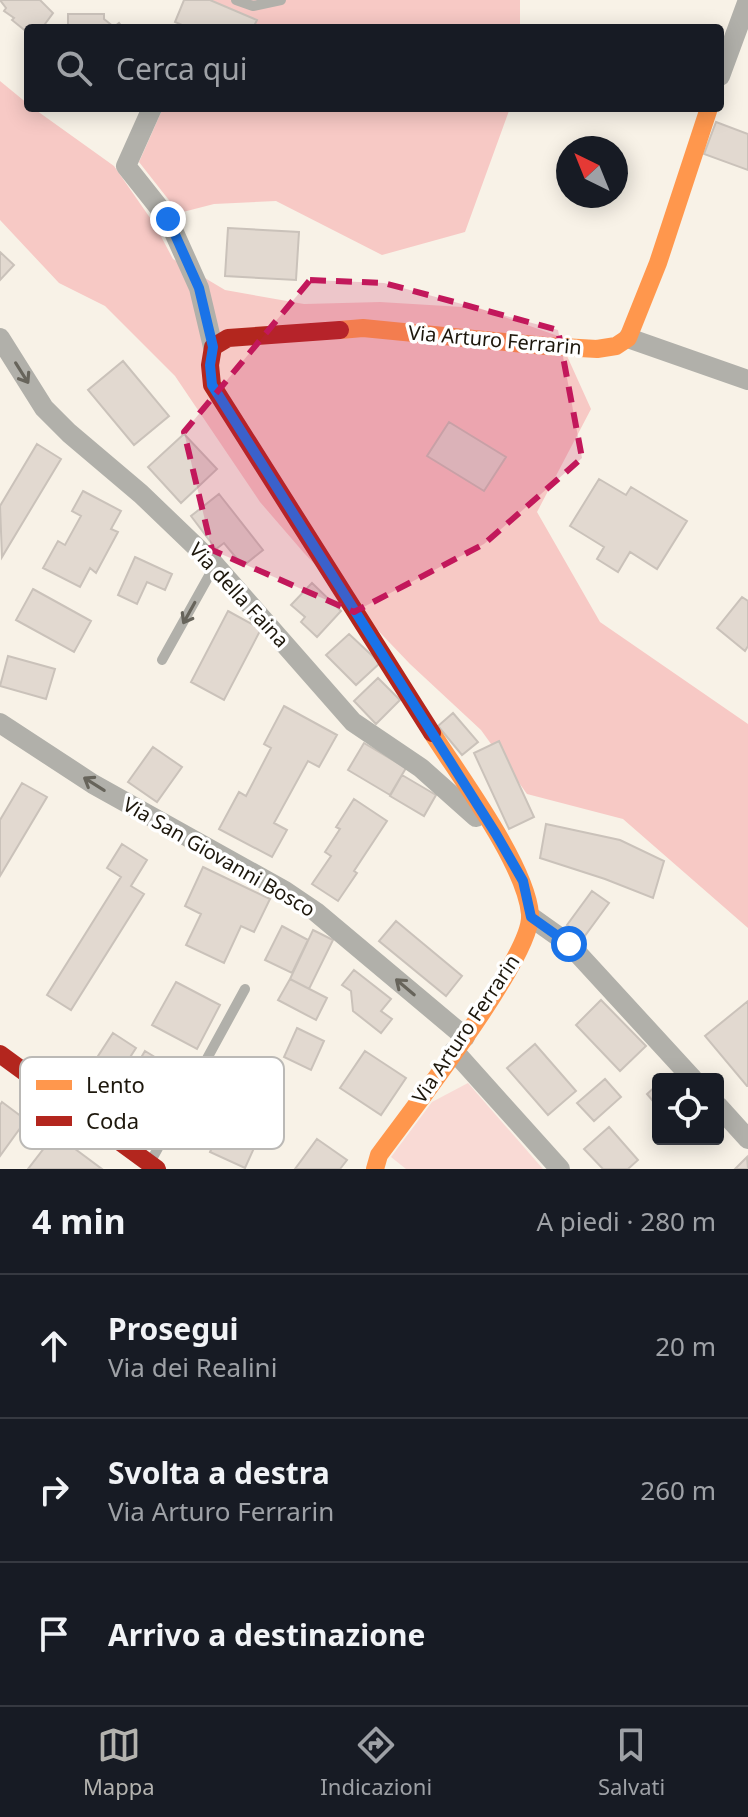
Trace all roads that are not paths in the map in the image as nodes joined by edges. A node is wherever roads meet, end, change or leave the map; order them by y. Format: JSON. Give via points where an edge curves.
{"nodes":[{"id":1,"x":236,"y":0,"type":"edge"},
{"id":2,"x":281,"y":0,"type":"edge"},
{"id":3,"x":748,"y":0,"type":"edge"},
{"id":4,"x":724,"y":65,"type":"edge"},
{"id":5,"x":150,"y":112,"type":"edge"},
{"id":6,"x":708,"y":112,"type":"edge"},
{"id":7,"x":0,"y":338,"type":"edge"},
{"id":8,"x":628,"y":338,"type":"junction"},
{"id":9,"x":213,"y":347,"type":"junction"},
{"id":10,"x":748,"y":380,"type":"edge"},
{"id":11,"x":215,"y":565,"type":"junction"},
{"id":12,"x":162,"y":660,"type":"dead end"},
{"id":13,"x":0,"y":723,"type":"edge"},
{"id":14,"x":496,"y":834,"type":"junction"},
{"id":15,"x":531,"y":917,"type":"junction"},
{"id":16,"x":245,"y":989,"type":"dead end"},
{"id":17,"x":459,"y":1044,"type":"junction"},
{"id":18,"x":0,"y":1054,"type":"edge"},
{"id":19,"x":210,"y":1057,"type":"edge"},
{"id":20,"x":20,"y":1069,"type":"edge"},
{"id":21,"x":687,"y":1073,"type":"edge"},
{"id":22,"x":724,"y":1113,"type":"edge"},
{"id":23,"x":748,"y":1139,"type":"edge"},
{"id":24,"x":130,"y":1149,"type":"edge"},
{"id":25,"x":381,"y":1162,"type":"edge"},
{"id":26,"x":153,"y":1166,"type":"edge"},
{"id":27,"x":560,"y":1169,"type":"edge"}],
"edges":[{"from":1,"to":2,"type":"lane","via":[[251,6]]},
{"from":3,"to":4,"type":"street"},
{"from":5,"to":9,"type":"street","via":[[126,166],[168,219],[199,288]]},
{"from":6,"to":8,"type":"street"},
{"from":7,"to":11,"type":"street","name":"Via della Faina","one_way":true,"via":[[44,408]]},
{"from":8,"to":9,"type":"street","name":"Via Arturo Ferrarin","via":[[597,349],[363,328],[228,338]]},
{"from":8,"to":10,"type":"street"},
{"from":9,"to":14,"type":"street","via":[[212,385]]},
{"from":11,"to":12,"type":"lane","one_way":true},
{"from":11,"to":14,"type":"street","name":"Via della Faina","via":[[353,722],[421,768]]},
{"from":17,"to":13,"type":"street","name":"Via San Giovanni Bosco","one_way":true,"via":[[316,912],[93,784]]},
{"from":14,"to":15,"type":"street","via":[[523,881]]},
{"from":15,"to":17,"type":"street","name":"Via Arturo Ferrarin","via":[[516,958]]},
{"from":15,"to":21,"type":"street","via":[[569,944]]},
{"from":16,"to":19,"type":"lane"},
{"from":17,"to":25,"type":"street","name":"Via Arturo Ferrarin"},
{"from":17,"to":27,"type":"street","name":"Via San Giovanni Bosco"},
{"from":18,"to":20,"type":"street"},
{"from":22,"to":23,"type":"street"},
{"from":24,"to":26,"type":"street"}]}
